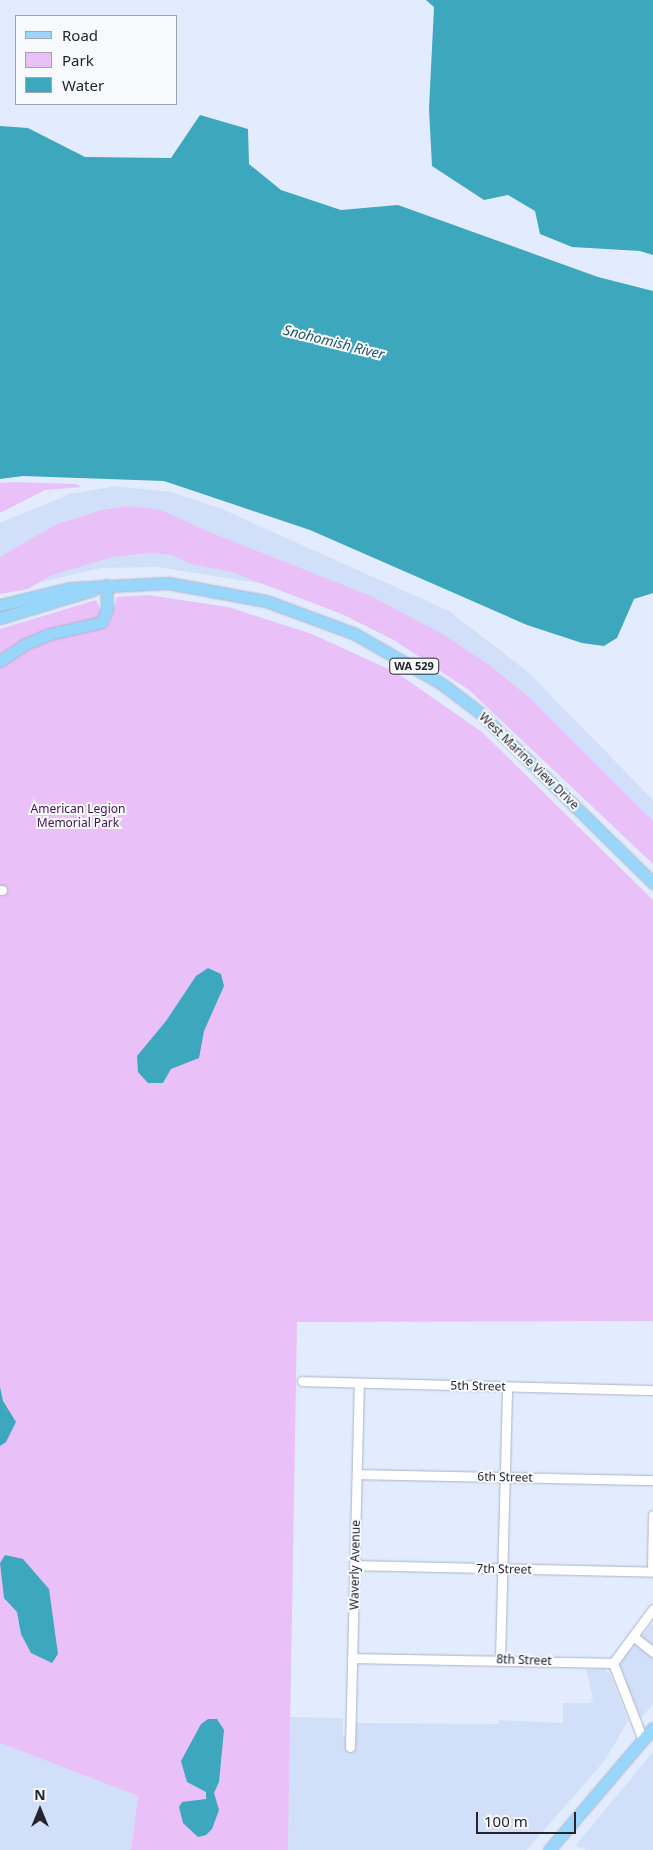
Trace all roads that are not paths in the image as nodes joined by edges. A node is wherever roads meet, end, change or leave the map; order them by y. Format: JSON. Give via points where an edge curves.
{"nodes":[{"id":1,"x":106,"y":585,"type":"junction"},
{"id":2,"x":0,"y":605,"type":"edge"},
{"id":3,"x":0,"y":618,"type":"edge"},
{"id":4,"x":0,"y":661,"type":"edge"},
{"id":5,"x":653,"y":882,"type":"edge"},
{"id":6,"x":302,"y":1381,"type":"dead end"},
{"id":7,"x":359,"y":1383,"type":"junction"},
{"id":8,"x":507,"y":1387,"type":"junction"},
{"id":9,"x":653,"y":1390,"type":"edge"},
{"id":10,"x":357,"y":1474,"type":"junction"},
{"id":11,"x":506,"y":1477,"type":"junction"},
{"id":12,"x":653,"y":1480,"type":"edge"},
{"id":13,"x":653,"y":1515,"type":"edge"},
{"id":14,"x":355,"y":1565,"type":"junction"},
{"id":15,"x":504,"y":1569,"type":"junction"},
{"id":16,"x":653,"y":1572,"type":"edge"},
{"id":17,"x":653,"y":1609,"type":"edge"},
{"id":18,"x":634,"y":1636,"type":"junction"},
{"id":19,"x":653,"y":1652,"type":"edge"},
{"id":20,"x":353,"y":1658,"type":"junction"},
{"id":21,"x":500,"y":1659,"type":"junction"},
{"id":22,"x":613,"y":1663,"type":"junction"},
{"id":23,"x":653,"y":1728,"type":"edge"},
{"id":24,"x":643,"y":1740,"type":"junction"},
{"id":25,"x":350,"y":1747,"type":"dead end"},
{"id":26,"x":549,"y":1850,"type":"edge"}],
"edges":[{"from":1,"to":2,"type":"main road","name":"West Marine View Drive","number":"WA 529","via":[[71,588]]},
{"from":1,"to":3,"type":"main road","name":"West Marine View Drive","number":"WA 529"},
{"from":1,"to":4,"type":"main road","via":[[106,616],[102,622],[50,634],[25,644]]},
{"from":1,"to":5,"type":"main road","name":"West Marine View Drive","number":"WA 529","via":[[168,583],[266,601],[355,634],[395,655],[442,684],[511,740]]},
{"from":6,"to":7,"type":"street","name":"5th Street"},
{"from":7,"to":8,"type":"street","name":"5th Street"},
{"from":7,"to":10,"type":"street","name":"Waverly Avenue"},
{"from":8,"to":9,"type":"street","name":"5th Street"},
{"from":8,"to":11,"type":"street"},
{"from":10,"to":11,"type":"street","name":"6th Street"},
{"from":10,"to":14,"type":"street","name":"Waverly Avenue"},
{"from":11,"to":12,"type":"street","name":"6th Street"},
{"from":11,"to":15,"type":"street"},
{"from":13,"to":16,"type":"street"},
{"from":14,"to":15,"type":"street","name":"7th Street"},
{"from":14,"to":20,"type":"street","name":"Waverly Avenue"},
{"from":15,"to":16,"type":"street","name":"7th Street"},
{"from":15,"to":21,"type":"street"},
{"from":17,"to":18,"type":"street"},
{"from":18,"to":19,"type":"street"},
{"from":18,"to":22,"type":"street"},
{"from":20,"to":21,"type":"street","name":"8th Street"},
{"from":20,"to":25,"type":"street","name":"Waverly Avenue"},
{"from":21,"to":22,"type":"street","name":"8th Street"},
{"from":22,"to":24,"type":"street"},
{"from":23,"to":24,"type":"main road"},
{"from":24,"to":26,"type":"main road"}]}
